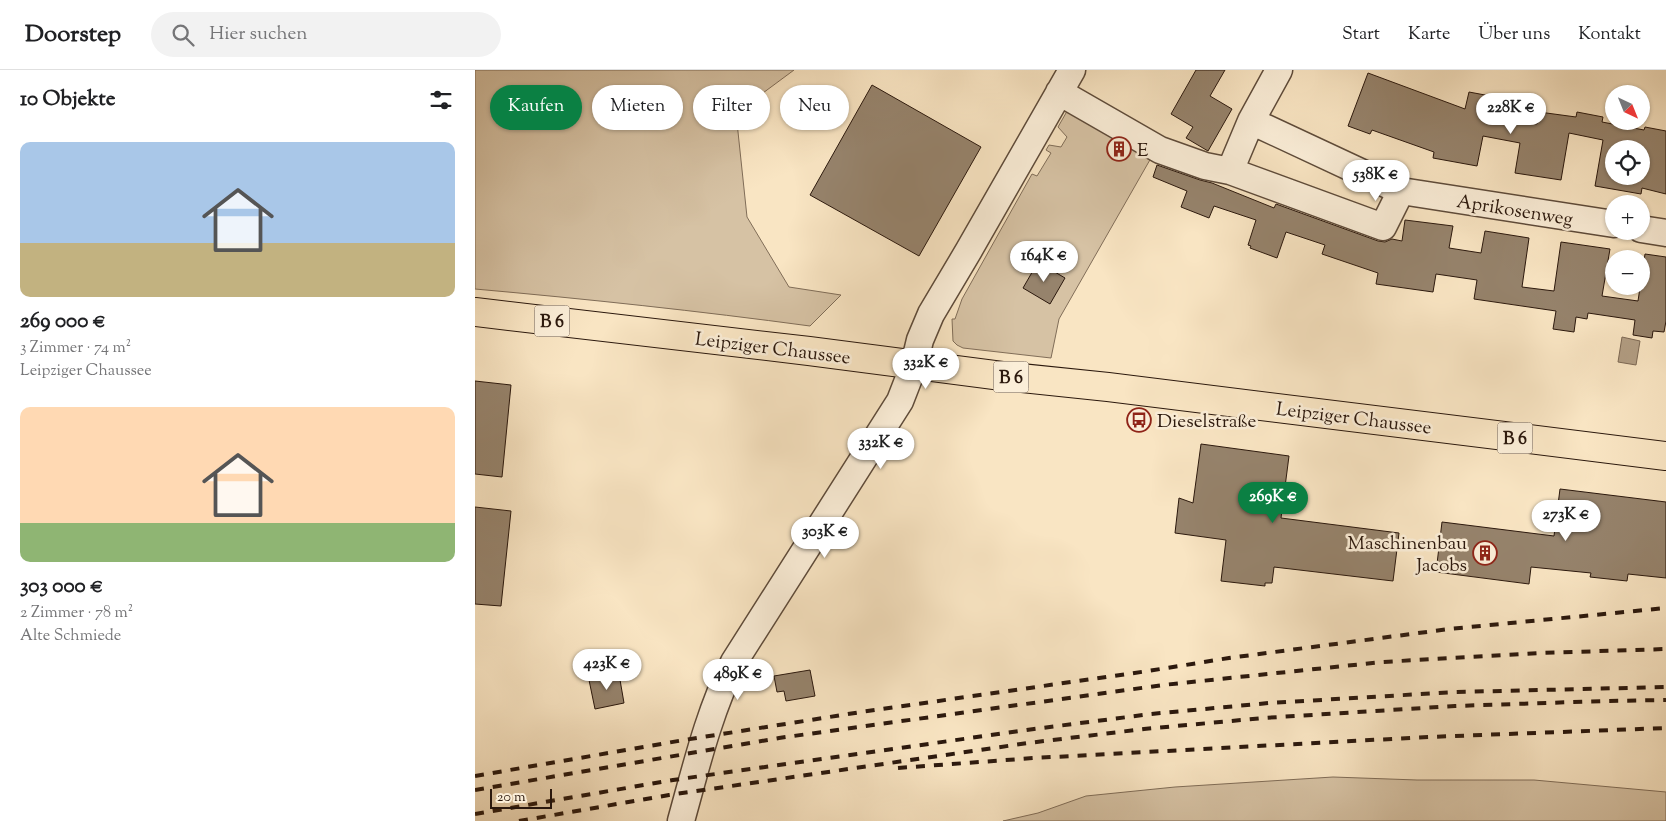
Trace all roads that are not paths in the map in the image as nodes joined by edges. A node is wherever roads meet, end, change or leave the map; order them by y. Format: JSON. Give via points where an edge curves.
{"nodes":[{"id":1,"x":1072,"y":70,"type":"edge"},
{"id":2,"x":1279,"y":70,"type":"edge"},
{"id":3,"x":1059,"y":92,"type":"junction"},
{"id":4,"x":1251,"y":121,"type":"junction"},
{"id":5,"x":1229,"y":172,"type":"junction"},
{"id":6,"x":1401,"y":191,"type":"junction"},
{"id":7,"x":1605,"y":223,"type":"edge"},
{"id":8,"x":1650,"y":230,"type":"edge"},
{"id":9,"x":1666,"y":232,"type":"edge"},
{"id":10,"x":475,"y":312,"type":"edge"},
{"id":11,"x":914,"y":365,"type":"junction"},
{"id":12,"x":1666,"y":456,"type":"edge"},
{"id":13,"x":681,"y":821,"type":"edge"}],
"edges":[{"from":1,"to":3,"type":"street"},
{"from":2,"to":4,"type":"street"},
{"from":3,"to":5,"type":"street","via":[[1160,150]]},
{"from":3,"to":11,"type":"street","via":[[931,314],[919,340]]},
{"from":4,"to":5,"type":"street"},
{"from":4,"to":6,"type":"street","name":"Aprikosenweg"},
{"from":5,"to":6,"type":"street","via":[[1383,227]]},
{"from":6,"to":7,"type":"street","name":"Aprikosenweg"},
{"from":8,"to":9,"type":"street"},
{"from":10,"to":11,"type":"main road","name":"Leipziger Chaussee","number":"B 6"},
{"from":11,"to":12,"type":"main road","name":"Leipziger Chaussee","number":"B 6"},
{"from":11,"to":13,"type":"street","via":[[900,400],[734,662],[709,720]]}]}
